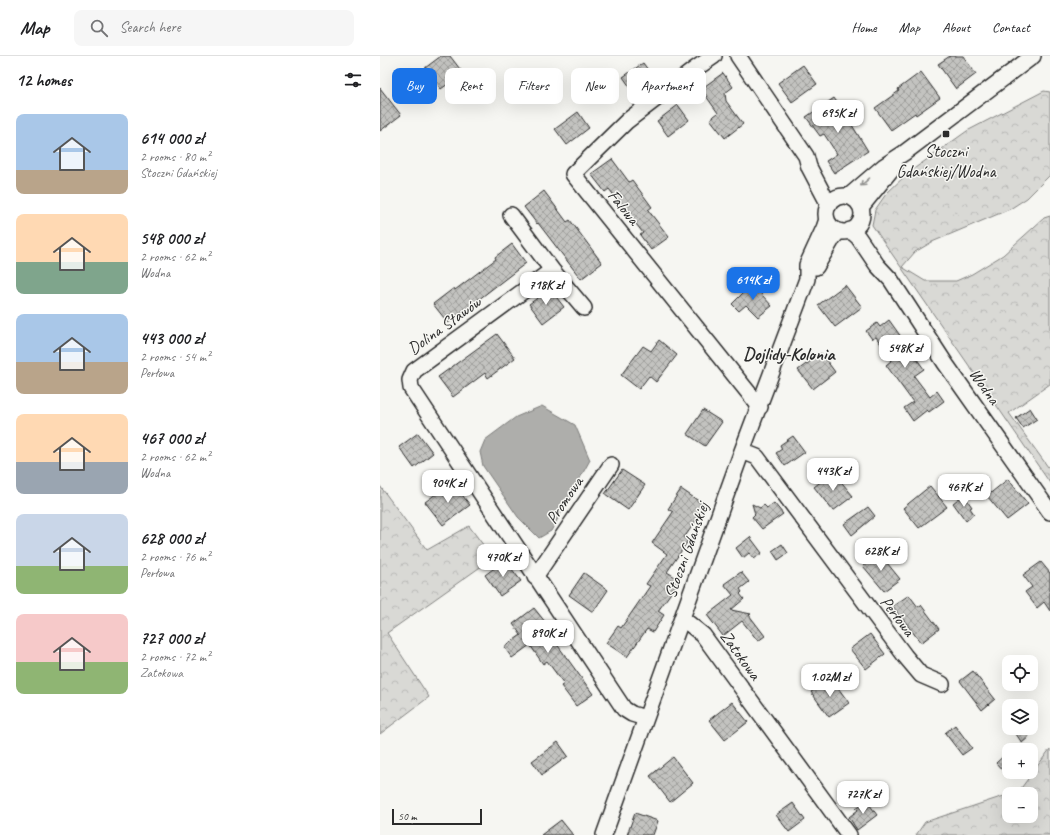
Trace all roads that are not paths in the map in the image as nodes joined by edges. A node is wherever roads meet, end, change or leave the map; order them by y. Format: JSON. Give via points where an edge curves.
{"nodes":[{"id":1,"x":714,"y":56,"type":"edge"},
{"id":2,"x":738,"y":56,"type":"edge"},
{"id":3,"x":1033,"y":56,"type":"edge"},
{"id":4,"x":904,"y":153,"type":"junction"},
{"id":5,"x":836,"y":204,"type":"junction"},
{"id":6,"x":511,"y":215,"type":"dead end"},
{"id":7,"x":853,"y":222,"type":"junction"},
{"id":8,"x":552,"y":270,"type":"junction"},
{"id":9,"x":807,"y":279,"type":"junction"},
{"id":10,"x":584,"y":308,"type":"dead end"},
{"id":11,"x":760,"y":407,"type":"junction"},
{"id":12,"x":742,"y":451,"type":"junction"},
{"id":13,"x":611,"y":465,"type":"dead end"},
{"id":14,"x":1050,"y":512,"type":"edge"},
{"id":15,"x":535,"y":577,"type":"junction"},
{"id":16,"x":682,"y":618,"type":"junction"},
{"id":17,"x":942,"y":684,"type":"dead end"},
{"id":18,"x":645,"y":718,"type":"junction"},
{"id":19,"x":604,"y":835,"type":"edge"},
{"id":20,"x":849,"y":835,"type":"edge"}],
"edges":[{"from":1,"to":11,"type":"street","name":"Falowa","via":[[627,121],[573,174]]},
{"from":2,"to":5,"type":"street","via":[[806,156],[814,163]]},
{"from":3,"to":4,"type":"street","name":"Stoczni Gdańskiej"},
{"from":4,"to":5,"type":"street","name":"Stoczni Gdańskiej","one_way":true},
{"from":4,"to":7,"type":"street","name":"Stoczni Gdańskiej"},
{"from":5,"to":7,"type":"street","via":[[854,199]]},
{"from":5,"to":7,"type":"street","via":[[834,228]]},
{"from":5,"to":9,"type":"street","name":"Stoczni Gdańskiej","via":[[807,265]]},
{"from":6,"to":8,"type":"street"},
{"from":7,"to":9,"type":"street","name":"Stoczni Gdańskiej","via":[[833,238]]},
{"from":7,"to":14,"type":"street","name":"Wodna","via":[[885,258],[891,280],[945,363]]},
{"from":8,"to":10,"type":"street"},
{"from":8,"to":15,"type":"street","name":"Dolina Stawów","via":[[414,371],[410,380],[411,388]]},
{"from":9,"to":11,"type":"street","name":"Stoczni Gdańskiej"},
{"from":11,"to":12,"type":"street","name":"Stoczni Gdańskiej"},
{"from":12,"to":16,"type":"street","name":"Stoczni Gdańskiej"},
{"from":12,"to":17,"type":"street","name":"Perłowa","via":[[757,457],[921,675]]},
{"from":13,"to":15,"type":"street","name":"Promowa"},
{"from":15,"to":18,"type":"street","name":"Dolina Stawów","via":[[624,709]]},
{"from":16,"to":18,"type":"street","name":"Stoczni Gdańskiej"},
{"from":16,"to":20,"type":"street","name":"Zatokowa","via":[[703,635]]},
{"from":18,"to":19,"type":"street","name":"Stoczni Gdańskiej"}]}
